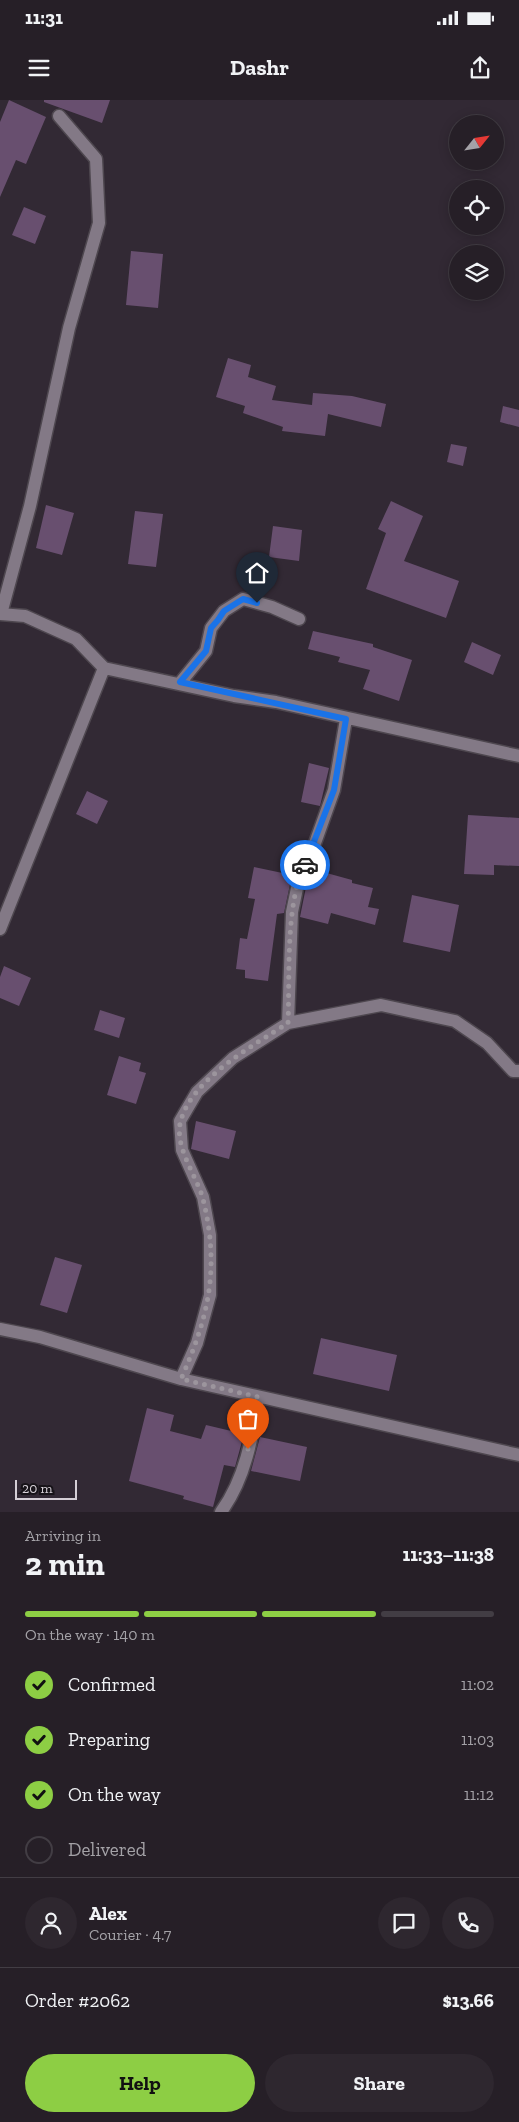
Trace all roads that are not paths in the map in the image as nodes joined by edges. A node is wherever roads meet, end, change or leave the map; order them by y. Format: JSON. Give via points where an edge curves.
{"nodes":[{"id":1,"x":60,"y":116,"type":"dead end"},
{"id":2,"x":1,"y":614,"type":"edge"},
{"id":3,"x":299,"y":619,"type":"dead end"},
{"id":4,"x":104,"y":668,"type":"junction"},
{"id":5,"x":180,"y":682,"type":"junction"},
{"id":6,"x":346,"y":719,"type":"junction"},
{"id":7,"x":519,"y":756,"type":"edge"},
{"id":8,"x":0,"y":929,"type":"edge"},
{"id":9,"x":288,"y":1023,"type":"junction"},
{"id":10,"x":519,"y":1071,"type":"edge"},
{"id":11,"x":0,"y":1329,"type":"edge"},
{"id":12,"x":181,"y":1379,"type":"junction"},
{"id":13,"x":258,"y":1397,"type":"junction"},
{"id":14,"x":519,"y":1455,"type":"edge"},
{"id":15,"x":221,"y":1512,"type":"edge"}],
"edges":[{"from":1,"to":2,"type":"street","via":[[96,159],[99,223],[69,328],[30,506]]},
{"from":2,"to":4,"type":"street","via":[[25,616],[76,639]]},
{"from":3,"to":5,"type":"street","via":[[243,599],[224,611],[211,628],[206,651]]},
{"from":4,"to":5,"type":"street"},
{"from":4,"to":8,"type":"street"},
{"from":5,"to":6,"type":"street"},
{"from":6,"to":7,"type":"street"},
{"from":6,"to":9,"type":"street","via":[[334,790],[310,858],[300,874],[292,912]]},
{"from":9,"to":10,"type":"street","via":[[381,1005],[454,1021],[487,1043],[513,1070]]},
{"from":9,"to":12,"type":"street","via":[[233,1058],[197,1092],[180,1121],[182,1150],[203,1197],[210,1235],[210,1295],[197,1344]]},
{"from":11,"to":12,"type":"street","via":[[40,1337]]},
{"from":12,"to":13,"type":"street"},
{"from":13,"to":14,"type":"street"},
{"from":13,"to":15,"type":"street","via":[[246,1460],[234,1494]]}]}
